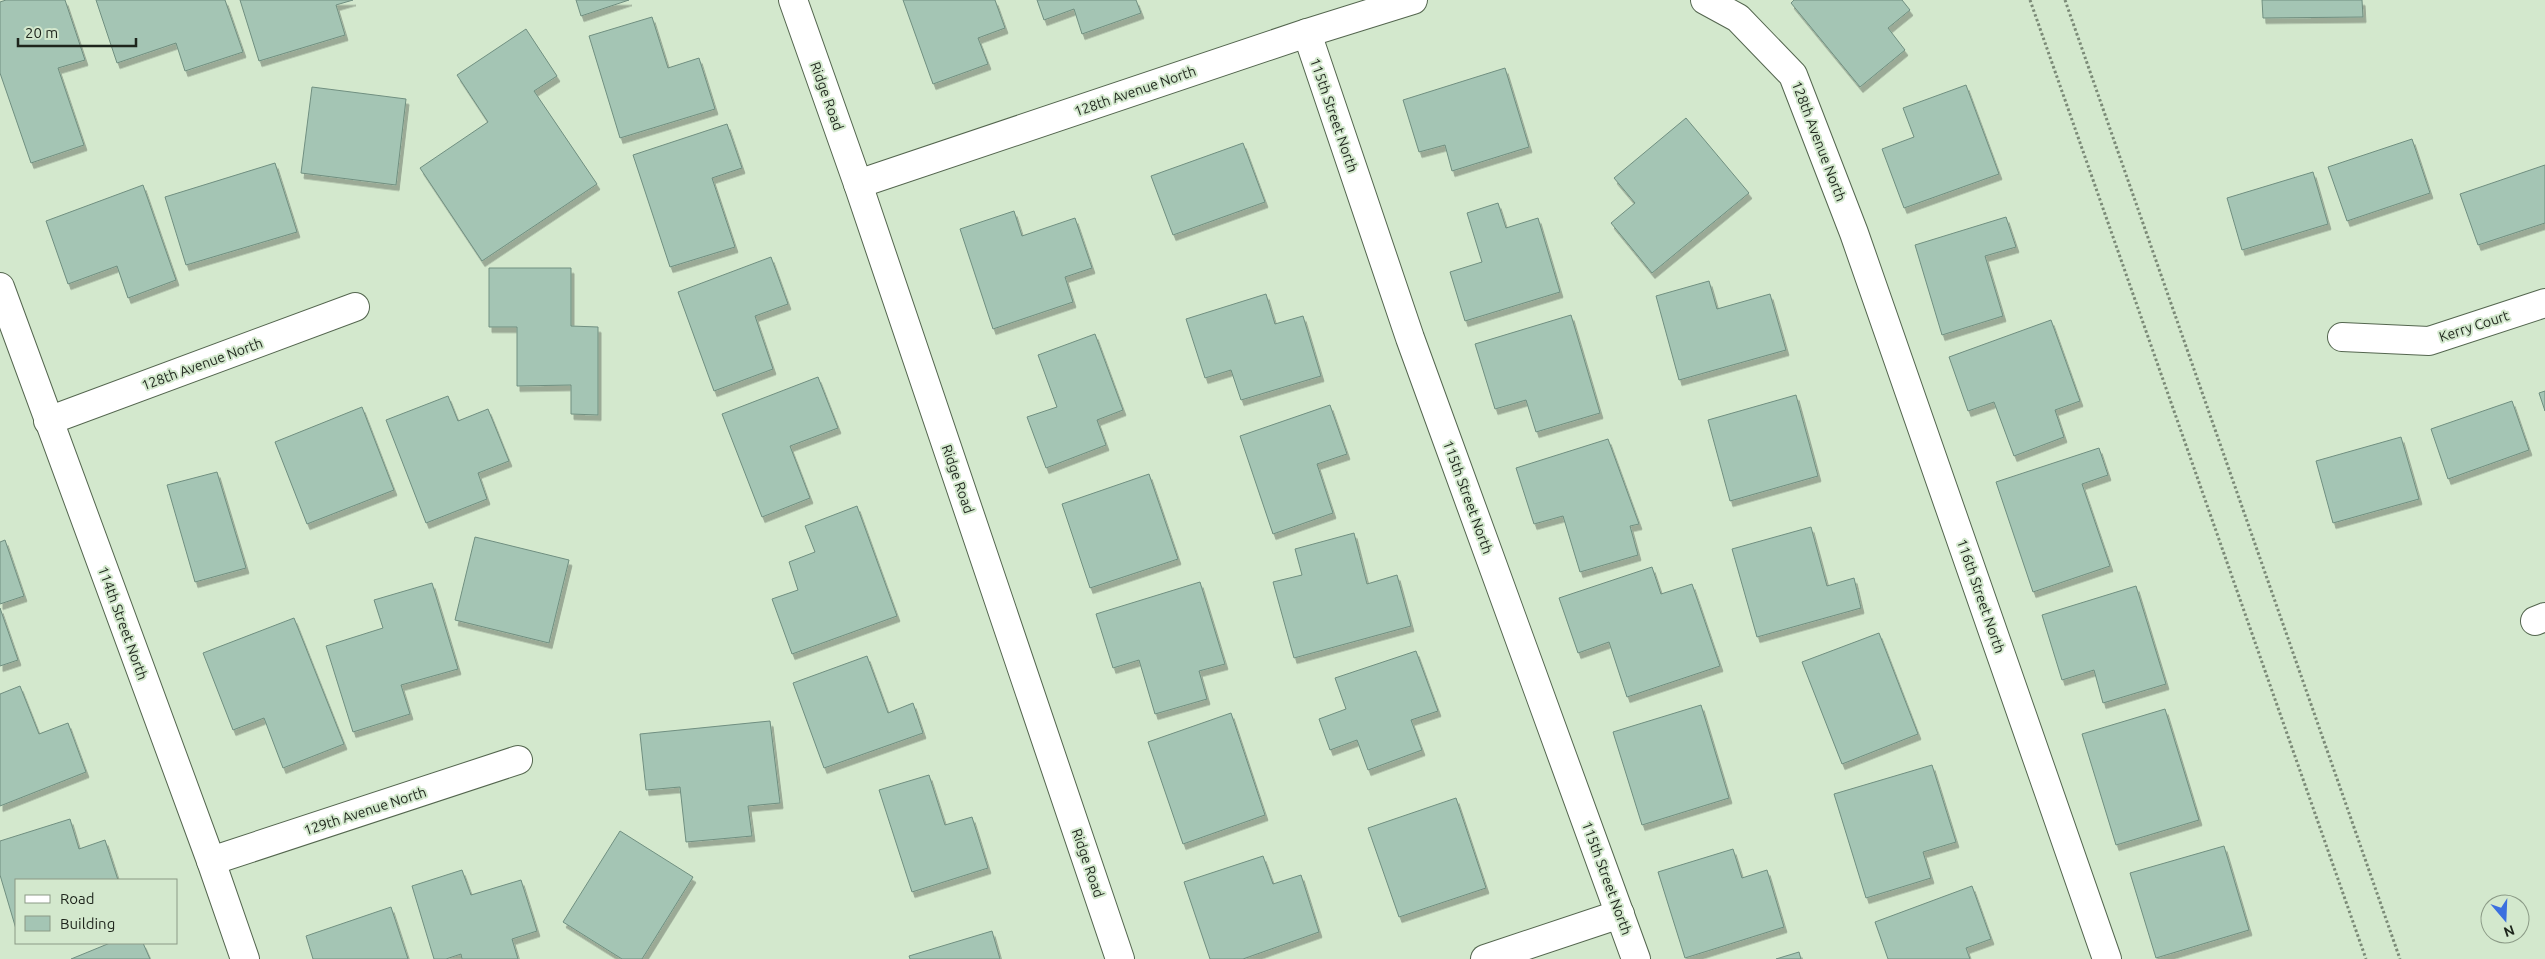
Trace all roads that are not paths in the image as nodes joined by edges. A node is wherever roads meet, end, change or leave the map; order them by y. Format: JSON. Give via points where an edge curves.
{"nodes":[{"id":1,"x":793,"y":0,"type":"edge"},
{"id":2,"x":1413,"y":0,"type":"edge"},
{"id":3,"x":1705,"y":0,"type":"edge"},
{"id":4,"x":1307,"y":33,"type":"junction"},
{"id":5,"x":858,"y":184,"type":"junction"},
{"id":6,"x":1854,"y":233,"type":"joint"},
{"id":7,"x":0,"y":287,"type":"edge"},
{"id":8,"x":2545,"y":303,"type":"edge"},
{"id":9,"x":355,"y":307,"type":"dead end"},
{"id":10,"x":2342,"y":338,"type":"dead end"},
{"id":11,"x":48,"y":420,"type":"junction"},
{"id":12,"x":518,"y":760,"type":"dead end"},
{"id":13,"x":211,"y":862,"type":"junction"},
{"id":14,"x":1620,"y":914,"type":"junction"},
{"id":15,"x":245,"y":959,"type":"edge"},
{"id":16,"x":1120,"y":959,"type":"edge"},
{"id":17,"x":1485,"y":959,"type":"edge"},
{"id":18,"x":1636,"y":959,"type":"edge"},
{"id":19,"x":2107,"y":959,"type":"edge"}],
"edges":[{"from":1,"to":5,"type":"street","name":"Ridge Road"},
{"from":2,"to":4,"type":"street","name":"128th Avenue North"},
{"from":3,"to":6,"type":"street","name":"128th Avenue North","via":[[1738,18],[1793,75]]},
{"from":4,"to":5,"type":"street","name":"128th Avenue North"},
{"from":4,"to":14,"type":"street","name":"115th Street North","via":[[1410,338]]},
{"from":5,"to":16,"type":"street","name":"Ridge Road"},
{"from":6,"to":19,"type":"street","name":"116th Street North"},
{"from":7,"to":11,"type":"street","name":"114th Street North"},
{"from":8,"to":10,"type":"street","name":"Kerry Court","via":[[2429,341]]},
{"from":9,"to":11,"type":"street","name":"128th Avenue North"},
{"from":11,"to":13,"type":"street","name":"114th Street North"},
{"from":12,"to":13,"type":"street","name":"129th Avenue North"},
{"from":13,"to":15,"type":"street","name":"114th Street North"},
{"from":14,"to":17,"type":"street"},
{"from":14,"to":18,"type":"street","name":"115th Street North"}]}
